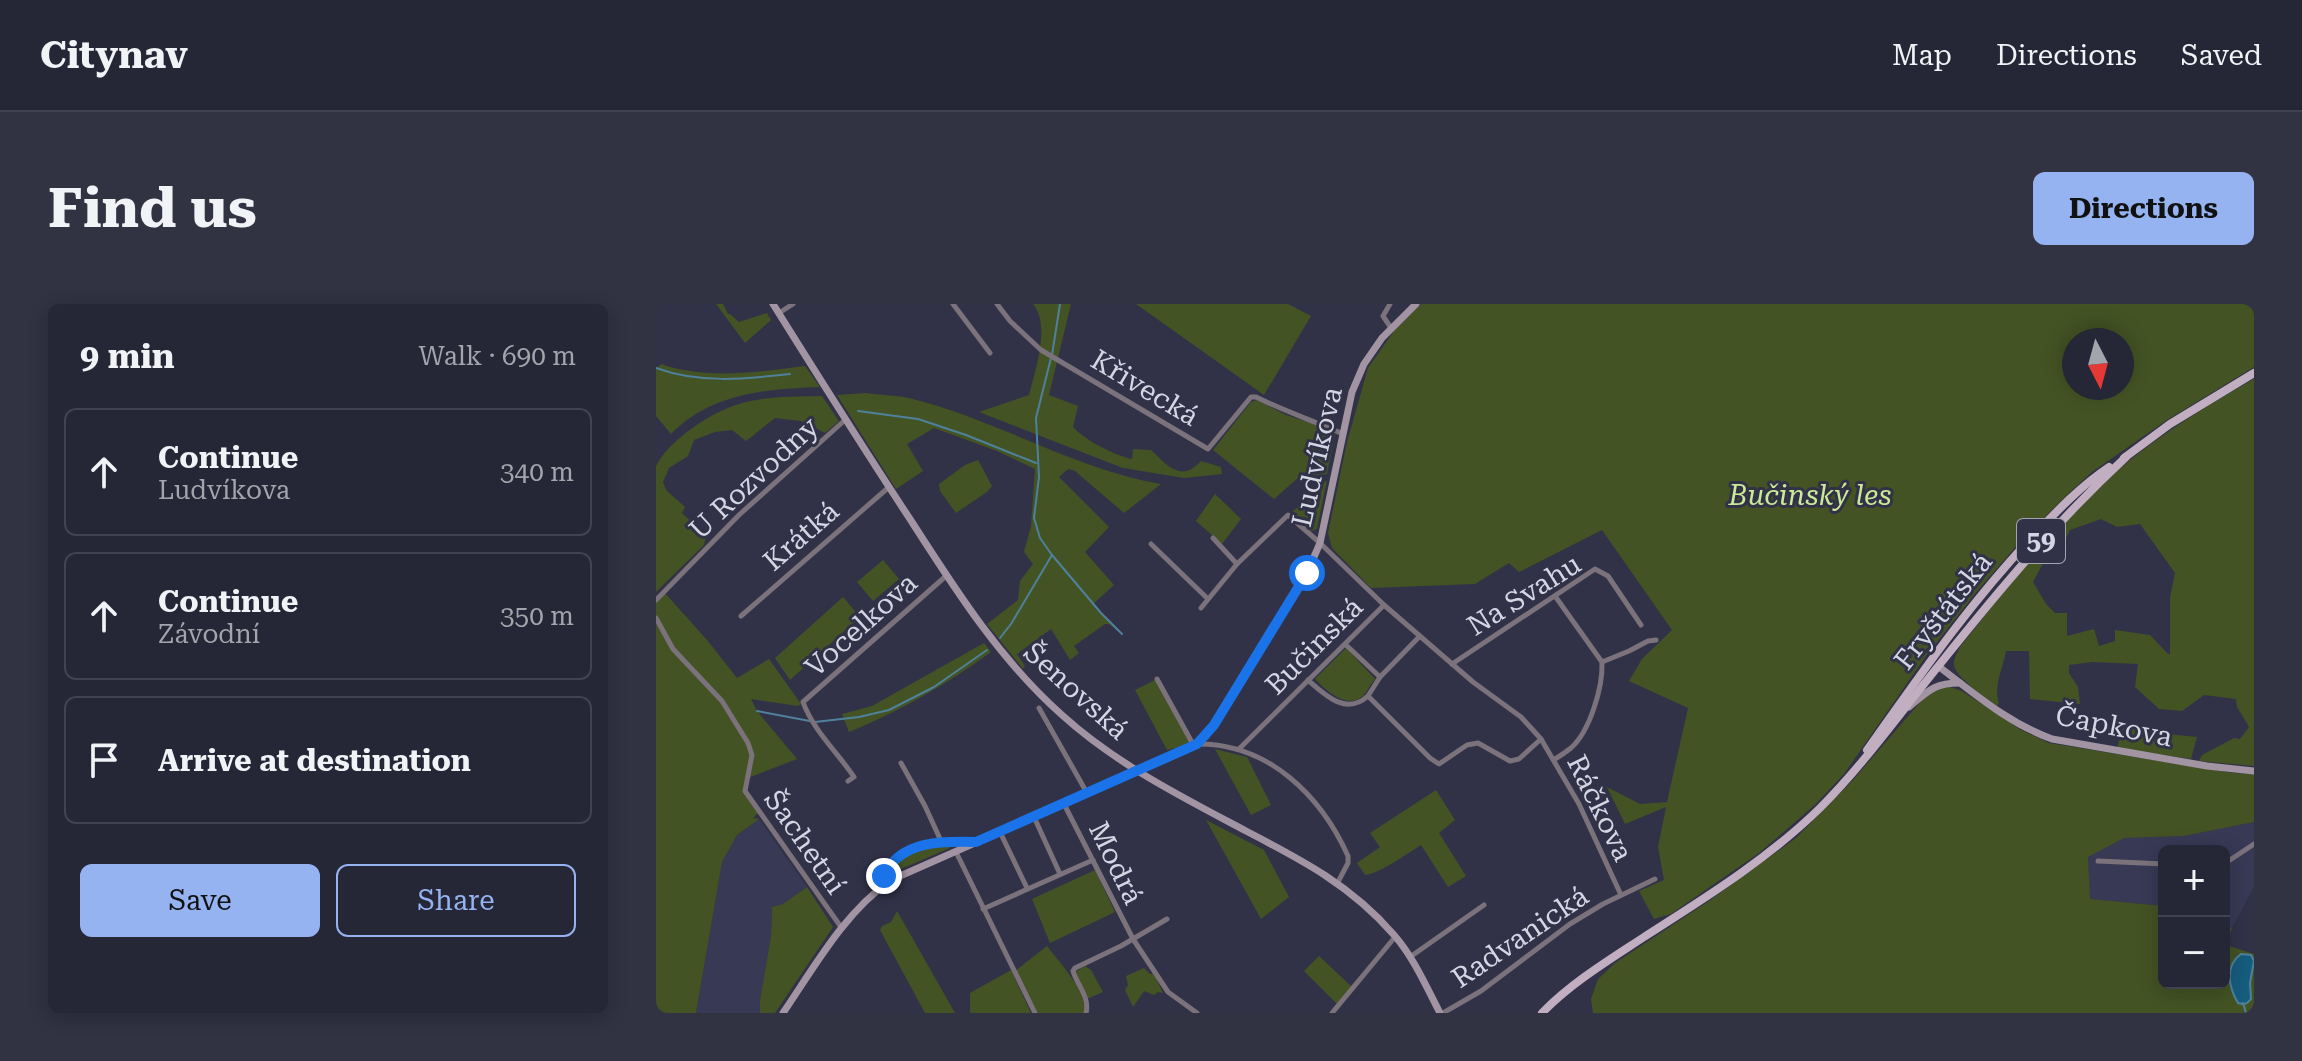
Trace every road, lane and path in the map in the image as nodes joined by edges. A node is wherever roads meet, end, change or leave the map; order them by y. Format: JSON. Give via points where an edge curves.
{"nodes":[{"id":1,"x":773,"y":304,"type":"edge"},
{"id":2,"x":793,"y":304,"type":"edge"},
{"id":3,"x":953,"y":304,"type":"edge"},
{"id":4,"x":997,"y":304,"type":"edge"},
{"id":5,"x":1390,"y":304,"type":"edge"},
{"id":6,"x":1416,"y":304,"type":"edge"},
{"id":7,"x":779,"y":313,"type":"junction"},
{"id":8,"x":1391,"y":328,"type":"junction"},
{"id":9,"x":990,"y":353,"type":"dead end"},
{"id":10,"x":2254,"y":373,"type":"edge"},
{"id":11,"x":845,"y":420,"type":"junction"},
{"id":12,"x":1343,"y":434,"type":"junction"},
{"id":13,"x":2126,"y":457,"type":"junction"},
{"id":14,"x":889,"y":487,"type":"junction"},
{"id":15,"x":1213,"y":538,"type":"dead end"},
{"id":16,"x":1320,"y":543,"type":"junction"},
{"id":17,"x":1151,"y":544,"type":"dead end"},
{"id":18,"x":1237,"y":564,"type":"junction"},
{"id":19,"x":946,"y":576,"type":"junction"},
{"id":20,"x":1555,"y":596,"type":"junction"},
{"id":21,"x":1208,"y":599,"type":"junction"},
{"id":22,"x":656,"y":600,"type":"edge"},
{"id":23,"x":1384,"y":605,"type":"junction"},
{"id":24,"x":1201,"y":608,"type":"dead end"},
{"id":25,"x":741,"y":616,"type":"dead end"},
{"id":26,"x":656,"y":618,"type":"edge"},
{"id":27,"x":1641,"y":625,"type":"dead end"},
{"id":28,"x":1420,"y":636,"type":"junction"},
{"id":29,"x":1656,"y":640,"type":"dead end"},
{"id":30,"x":1944,"y":641,"type":"junction"},
{"id":31,"x":1345,"y":644,"type":"junction"},
{"id":32,"x":1602,"y":662,"type":"junction"},
{"id":33,"x":1452,"y":664,"type":"junction"},
{"id":34,"x":1938,"y":666,"type":"junction"},
{"id":35,"x":1921,"y":672,"type":"junction"},
{"id":36,"x":1380,"y":677,"type":"junction"},
{"id":37,"x":1157,"y":679,"type":"dead end"},
{"id":38,"x":1308,"y":680,"type":"junction"},
{"id":39,"x":1960,"y":683,"type":"junction"},
{"id":40,"x":1368,"y":696,"type":"junction"},
{"id":41,"x":1039,"y":708,"type":"dead end"},
{"id":42,"x":1904,"y":711,"type":"junction"},
{"id":43,"x":1541,"y":739,"type":"junction"},
{"id":44,"x":1196,"y":745,"type":"junction"},
{"id":45,"x":1239,"y":749,"type":"junction"},
{"id":46,"x":1555,"y":759,"type":"junction"},
{"id":47,"x":901,"y":763,"type":"dead end"},
{"id":48,"x":2254,"y":771,"type":"edge"},
{"id":49,"x":1136,"y":772,"type":"junction"},
{"id":50,"x":1848,"y":777,"type":"junction"},
{"id":51,"x":848,"y":781,"type":"dead end"},
{"id":52,"x":1087,"y":793,"type":"junction"},
{"id":53,"x":1064,"y":804,"type":"junction"},
{"id":54,"x":1034,"y":817,"type":"junction"},
{"id":55,"x":1000,"y":832,"type":"junction"},
{"id":56,"x":941,"y":841,"type":"junction"},
{"id":57,"x":976,"y":842,"type":"junction"},
{"id":58,"x":2254,"y":844,"type":"edge"},
{"id":59,"x":955,"y":851,"type":"junction"},
{"id":60,"x":1093,"y":860,"type":"junction"},
{"id":61,"x":2230,"y":860,"type":"edge"},
{"id":62,"x":2098,"y":861,"type":"dead end"},
{"id":63,"x":2158,"y":864,"type":"edge"},
{"id":64,"x":1060,"y":874,"type":"junction"},
{"id":65,"x":1655,"y":879,"type":"dead end"},
{"id":66,"x":1338,"y":882,"type":"junction"},
{"id":67,"x":883,"y":886,"type":"junction"},
{"id":68,"x":1027,"y":888,"type":"junction"},
{"id":69,"x":1621,"y":895,"type":"junction"},
{"id":70,"x":1484,"y":905,"type":"dead end"},
{"id":71,"x":983,"y":909,"type":"junction"},
{"id":72,"x":1167,"y":919,"type":"dead end"},
{"id":73,"x":841,"y":927,"type":"junction"},
{"id":74,"x":1395,"y":937,"type":"junction"},
{"id":75,"x":1133,"y":939,"type":"junction"},
{"id":76,"x":1410,"y":957,"type":"junction"},
{"id":77,"x":1568,"y":991,"type":"junction"},
{"id":78,"x":783,"y":1013,"type":"edge"},
{"id":79,"x":1035,"y":1013,"type":"edge"},
{"id":80,"x":1086,"y":1013,"type":"edge"},
{"id":81,"x":1197,"y":1013,"type":"edge"},
{"id":82,"x":1332,"y":1013,"type":"edge"},
{"id":83,"x":1441,"y":1013,"type":"edge"},
{"id":84,"x":1542,"y":1013,"type":"edge"},
{"id":85,"x":1551,"y":1013,"type":"edge"}],
"edges":[{"from":1,"to":7,"type":"street","name":"Šenovská"},
{"from":2,"to":7,"type":"street"},
{"from":3,"to":9,"type":"street"},
{"from":4,"to":12,"type":"street","name":"Křivecká","via":[[1041,350],[1208,449],[1251,397]]},
{"from":5,"to":8,"type":"street","via":[[1383,316]]},
{"from":6,"to":8,"type":"street","name":"Ludvíkova"},
{"from":7,"to":11,"type":"street","name":"Šenovská"},
{"from":8,"to":12,"type":"street","name":"Ludvíkova","via":[[1364,364]]},
{"from":10,"to":13,"type":"main road","name":"Fryštátská","number":"59"},
{"from":11,"to":14,"type":"street","name":"Šenovská"},
{"from":11,"to":22,"type":"street","name":"U Rozvodny","via":[[739,515]]},
{"from":12,"to":16,"type":"street","name":"Ludvíkova"},
{"from":13,"to":30,"type":"main road","name":"Fryštátská","number":"59","via":[[2095,476],[2053,515]]},
{"from":13,"to":34,"type":"main road","name":"Fryštátská","number":"59","via":[[2060,520]]},
{"from":14,"to":19,"type":"street","name":"Šenovská"},
{"from":14,"to":25,"type":"street","name":"Krátká"},
{"from":15,"to":18,"type":"street"},
{"from":16,"to":18,"type":"street","name":"Ráčkova","via":[[1288,515]]},
{"from":16,"to":23,"type":"street","name":"Ráčkova"},
{"from":16,"to":44,"type":"street","name":"Ludvíkova","via":[[1214,725]]},
{"from":17,"to":21,"type":"street"},
{"from":18,"to":21,"type":"street"},
{"from":19,"to":49,"type":"street","name":"Šenovská","via":[[1025,679],[1085,735]]},
{"from":19,"to":51,"type":"street","name":"Vocelkova","via":[[803,702],[854,777]]},
{"from":20,"to":27,"type":"street","name":"Na Svahu","via":[[1595,569],[1608,576]]},
{"from":20,"to":32,"type":"street"},
{"from":20,"to":33,"type":"street","name":"Na Svahu"},
{"from":21,"to":24,"type":"street"},
{"from":23,"to":28,"type":"street","name":"Ráčkova"},
{"from":23,"to":31,"type":"street","name":"Bučinská"},
{"from":26,"to":73,"type":"street","name":"Šachetní","via":[[673,649],[733,716],[752,755],[745,791]]},
{"from":28,"to":33,"type":"street","name":"Ráčkova"},
{"from":28,"to":36,"type":"street"},
{"from":29,"to":32,"type":"street"},
{"from":30,"to":34,"type":"street"},
{"from":30,"to":35,"type":"main road","name":"Fryštátská","number":"59"},
{"from":31,"to":36,"type":"street"},
{"from":31,"to":38,"type":"street","name":"Bučinská"},
{"from":32,"to":46,"type":"street","via":[[1588,722],[1572,748]]},
{"from":33,"to":43,"type":"street","name":"Ráčkova"},
{"from":34,"to":35,"type":"street"},
{"from":34,"to":39,"type":"street","name":"Čapkova"},
{"from":34,"to":42,"type":"main road","name":"Fryštátská","number":"59"},
{"from":35,"to":50,"type":"main road","name":"Fryštátská","number":"59"},
{"from":36,"to":40,"type":"street"},
{"from":37,"to":44,"type":"street"},
{"from":38,"to":40,"type":"street","via":[[1344,704]]},
{"from":38,"to":45,"type":"street","name":"Bučinská"},
{"from":39,"to":42,"type":"street","via":[[1934,686]]},
{"from":39,"to":48,"type":"street","name":"Čapkova","via":[[2003,716],[2052,739]]},
{"from":40,"to":43,"type":"street","name":"Ráčkova","via":[[1439,764],[1478,743],[1510,761],[1519,759]]},
{"from":41,"to":52,"type":"street"},
{"from":42,"to":50,"type":"main road","name":"Fryštátská","number":"59"},
{"from":43,"to":46,"type":"street","name":"Ráčkova"},
{"from":44,"to":45,"type":"street"},
{"from":44,"to":49,"type":"street","name":"Ludvíkova"},
{"from":45,"to":66,"type":"street","via":[[1280,770],[1318,804],[1348,856]]},
{"from":46,"to":69,"type":"street","name":"Ráčkova"},
{"from":47,"to":56,"type":"street"},
{"from":49,"to":52,"type":"street","name":"Ludvíkova"},
{"from":49,"to":66,"type":"street","name":"Šenovská"},
{"from":50,"to":77,"type":"main road","name":"Fryštátská","number":"59","via":[[1792,834]]},
{"from":52,"to":53,"type":"street","name":"Ludvíkova"},
{"from":53,"to":54,"type":"street","name":"Ludvíkova"},
{"from":53,"to":60,"type":"street","name":"Modrá"},
{"from":54,"to":55,"type":"street","name":"Ludvíkova"},
{"from":54,"to":64,"type":"street"},
{"from":55,"to":57,"type":"street","name":"Ludvíkova"},
{"from":55,"to":68,"type":"street"},
{"from":56,"to":57,"type":"street"},
{"from":56,"to":67,"type":"street","via":[[902,854],[887,869]]},
{"from":57,"to":59,"type":"street","name":"Ludvíkova"},
{"from":58,"to":61,"type":"street"},
{"from":59,"to":67,"type":"street","name":"Ludvíkova"},
{"from":59,"to":71,"type":"street"},
{"from":60,"to":64,"type":"street"},
{"from":60,"to":75,"type":"street","name":"Modrá"},
{"from":62,"to":63,"type":"street"},
{"from":64,"to":68,"type":"street"},
{"from":65,"to":69,"type":"street"},
{"from":66,"to":74,"type":"street","name":"Šenovská"},
{"from":67,"to":73,"type":"street","name":"Ludvíkova"},
{"from":68,"to":71,"type":"street"},
{"from":69,"to":83,"type":"street","name":"Radvanická"},
{"from":70,"to":76,"type":"street"},
{"from":71,"to":79,"type":"street"},
{"from":72,"to":75,"type":"street","name":"Modrá"},
{"from":73,"to":78,"type":"street","name":"Ludvíkova"},
{"from":74,"to":76,"type":"street","name":"Šenovská"},
{"from":74,"to":82,"type":"street"},
{"from":75,"to":80,"type":"street","name":"Modrá","via":[[1073,971]]},
{"from":75,"to":81,"type":"street","name":"Modrá","via":[[1168,992]]},
{"from":76,"to":83,"type":"street","name":"Šenovská"},
{"from":77,"to":84,"type":"main road","number":"59"},
{"from":77,"to":85,"type":"main road","number":"59"}]}
